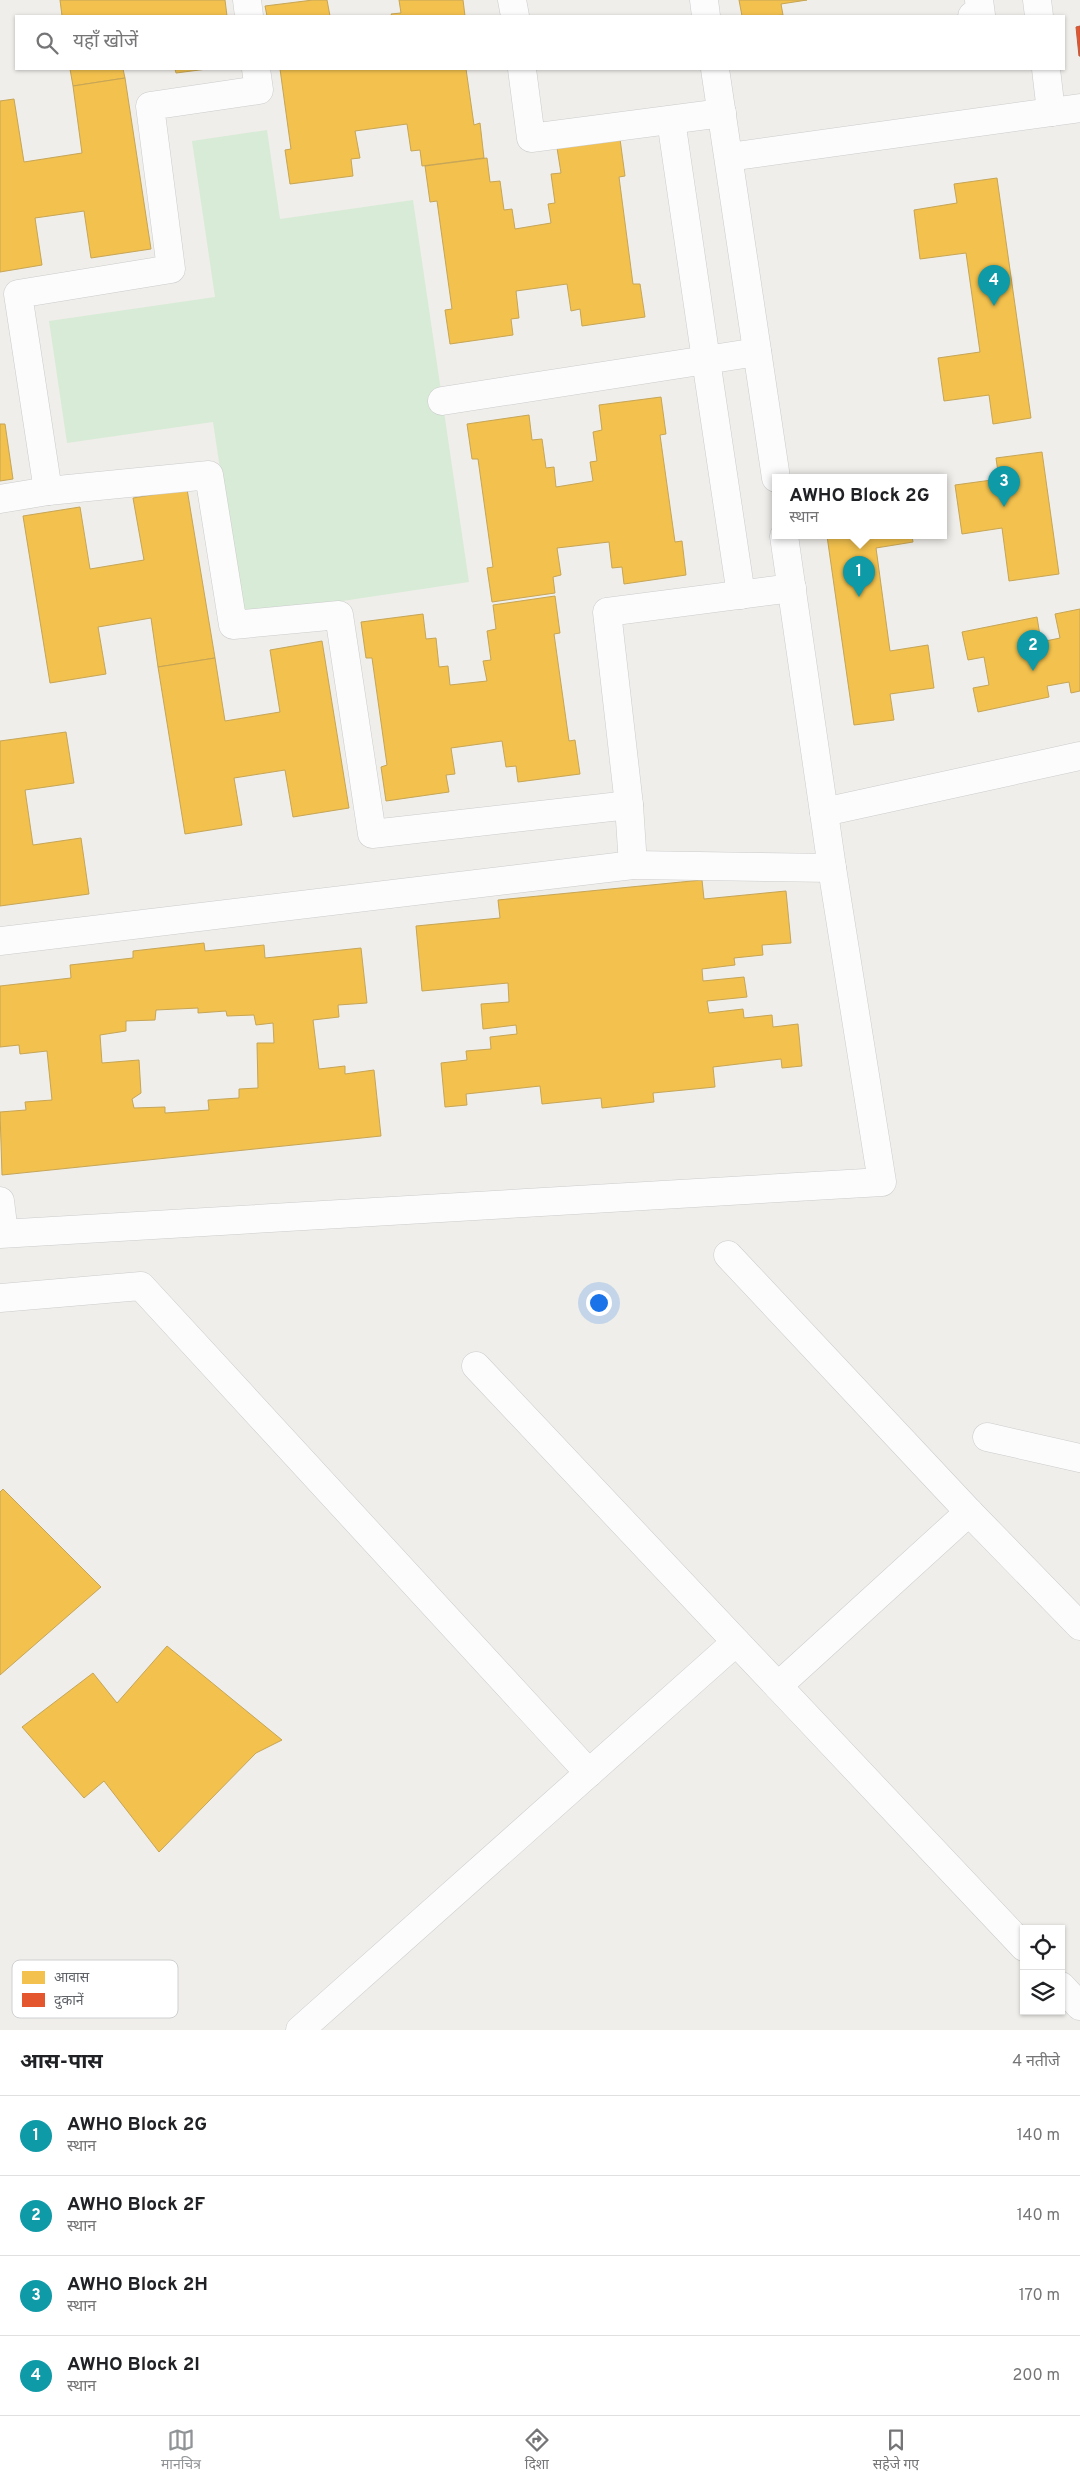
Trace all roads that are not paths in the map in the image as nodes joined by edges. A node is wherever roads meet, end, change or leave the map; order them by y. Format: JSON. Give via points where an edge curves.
{"nodes":[{"id":1,"x":247,"y":0,"type":"edge"},
{"id":2,"x":512,"y":0,"type":"edge"},
{"id":3,"x":704,"y":0,"type":"edge"},
{"id":4,"x":978,"y":0,"type":"edge"},
{"id":5,"x":1037,"y":0,"type":"edge"},
{"id":6,"x":249,"y":15,"type":"edge"},
{"id":7,"x":514,"y":15,"type":"edge"},
{"id":8,"x":706,"y":15,"type":"edge"},
{"id":9,"x":981,"y":15,"type":"edge"},
{"id":10,"x":1039,"y":15,"type":"edge"},
{"id":11,"x":256,"y":70,"type":"edge"},
{"id":12,"x":522,"y":70,"type":"edge"},
{"id":13,"x":715,"y":70,"type":"edge"},
{"id":14,"x":1046,"y":70,"type":"edge"},
{"id":15,"x":1080,"y":108,"type":"edge"},
{"id":16,"x":1051,"y":112,"type":"junction"},
{"id":17,"x":722,"y":114,"type":"junction"},
{"id":18,"x":671,"y":120,"type":"junction"},
{"id":19,"x":729,"y":157,"type":"junction"},
{"id":20,"x":758,"y":352,"type":"junction"},
{"id":21,"x":706,"y":360,"type":"junction"},
{"id":22,"x":442,"y":401,"type":"dead end"},
{"id":23,"x":775,"y":474,"type":"edge"},
{"id":24,"x":48,"y":491,"type":"junction"},
{"id":25,"x":0,"y":499,"type":"edge"},
{"id":26,"x":784,"y":539,"type":"edge"},
{"id":27,"x":792,"y":588,"type":"junction"},
{"id":28,"x":741,"y":595,"type":"junction"},
{"id":29,"x":1080,"y":756,"type":"edge"},
{"id":30,"x":629,"y":805,"type":"junction"},
{"id":31,"x":824,"y":812,"type":"junction"},
{"id":32,"x":633,"y":865,"type":"junction"},
{"id":33,"x":832,"y":868,"type":"junction"},
{"id":34,"x":0,"y":941,"type":"edge"},
{"id":35,"x":0,"y":1201,"type":"edge"},
{"id":36,"x":2,"y":1233,"type":"edge"},
{"id":37,"x":728,"y":1255,"type":"dead end"},
{"id":38,"x":0,"y":1298,"type":"edge"},
{"id":39,"x":476,"y":1366,"type":"dead end"},
{"id":40,"x":987,"y":1437,"type":"dead end"},
{"id":41,"x":1080,"y":1458,"type":"edge"},
{"id":42,"x":969,"y":1512,"type":"junction"},
{"id":43,"x":1080,"y":1626,"type":"edge"},
{"id":44,"x":736,"y":1642,"type":"junction"},
{"id":45,"x":778,"y":1686,"type":"junction"},
{"id":46,"x":589,"y":1773,"type":"junction"},
{"id":47,"x":1020,"y":1943,"type":"edge"},
{"id":48,"x":1065,"y":1990,"type":"edge"},
{"id":49,"x":1080,"y":2006,"type":"edge"},
{"id":50,"x":300,"y":2030,"type":"edge"}],
"edges":[{"from":1,"to":6,"type":"street"},
{"from":2,"to":7,"type":"street"},
{"from":3,"to":8,"type":"street"},
{"from":4,"to":9,"type":"street"},
{"from":5,"to":10,"type":"street"},
{"from":11,"to":24,"type":"street","via":[[259,90],[150,106],[171,269],[18,294]]},
{"from":12,"to":18,"type":"street","via":[[531,138]]},
{"from":13,"to":17,"type":"street"},
{"from":14,"to":16,"type":"street"},
{"from":15,"to":16,"type":"street"},
{"from":16,"to":19,"type":"street"},
{"from":17,"to":18,"type":"street"},
{"from":17,"to":19,"type":"street"},
{"from":18,"to":21,"type":"street"},
{"from":19,"to":20,"type":"street"},
{"from":20,"to":21,"type":"street"},
{"from":20,"to":23,"type":"street"},
{"from":21,"to":22,"type":"street"},
{"from":21,"to":28,"type":"street"},
{"from":24,"to":25,"type":"street"},
{"from":24,"to":30,"type":"street","via":[[209,475],[233,625],[339,615],[372,834]]},
{"from":26,"to":27,"type":"street"},
{"from":27,"to":28,"type":"street"},
{"from":27,"to":31,"type":"street"},
{"from":28,"to":30,"type":"street","via":[[607,612]]},
{"from":29,"to":31,"type":"street"},
{"from":30,"to":32,"type":"street"},
{"from":31,"to":33,"type":"street"},
{"from":32,"to":33,"type":"street"},
{"from":32,"to":34,"type":"street"},
{"from":33,"to":36,"type":"street","via":[[882,1182]]},
{"from":35,"to":36,"type":"street"},
{"from":37,"to":42,"type":"street"},
{"from":38,"to":46,"type":"street","via":[[141,1286]]},
{"from":39,"to":44,"type":"street"},
{"from":40,"to":41,"type":"street"},
{"from":42,"to":43,"type":"street"},
{"from":42,"to":45,"type":"street"},
{"from":44,"to":45,"type":"street"},
{"from":44,"to":46,"type":"street"},
{"from":45,"to":47,"type":"street"},
{"from":46,"to":50,"type":"street"},
{"from":48,"to":49,"type":"street"}]}
